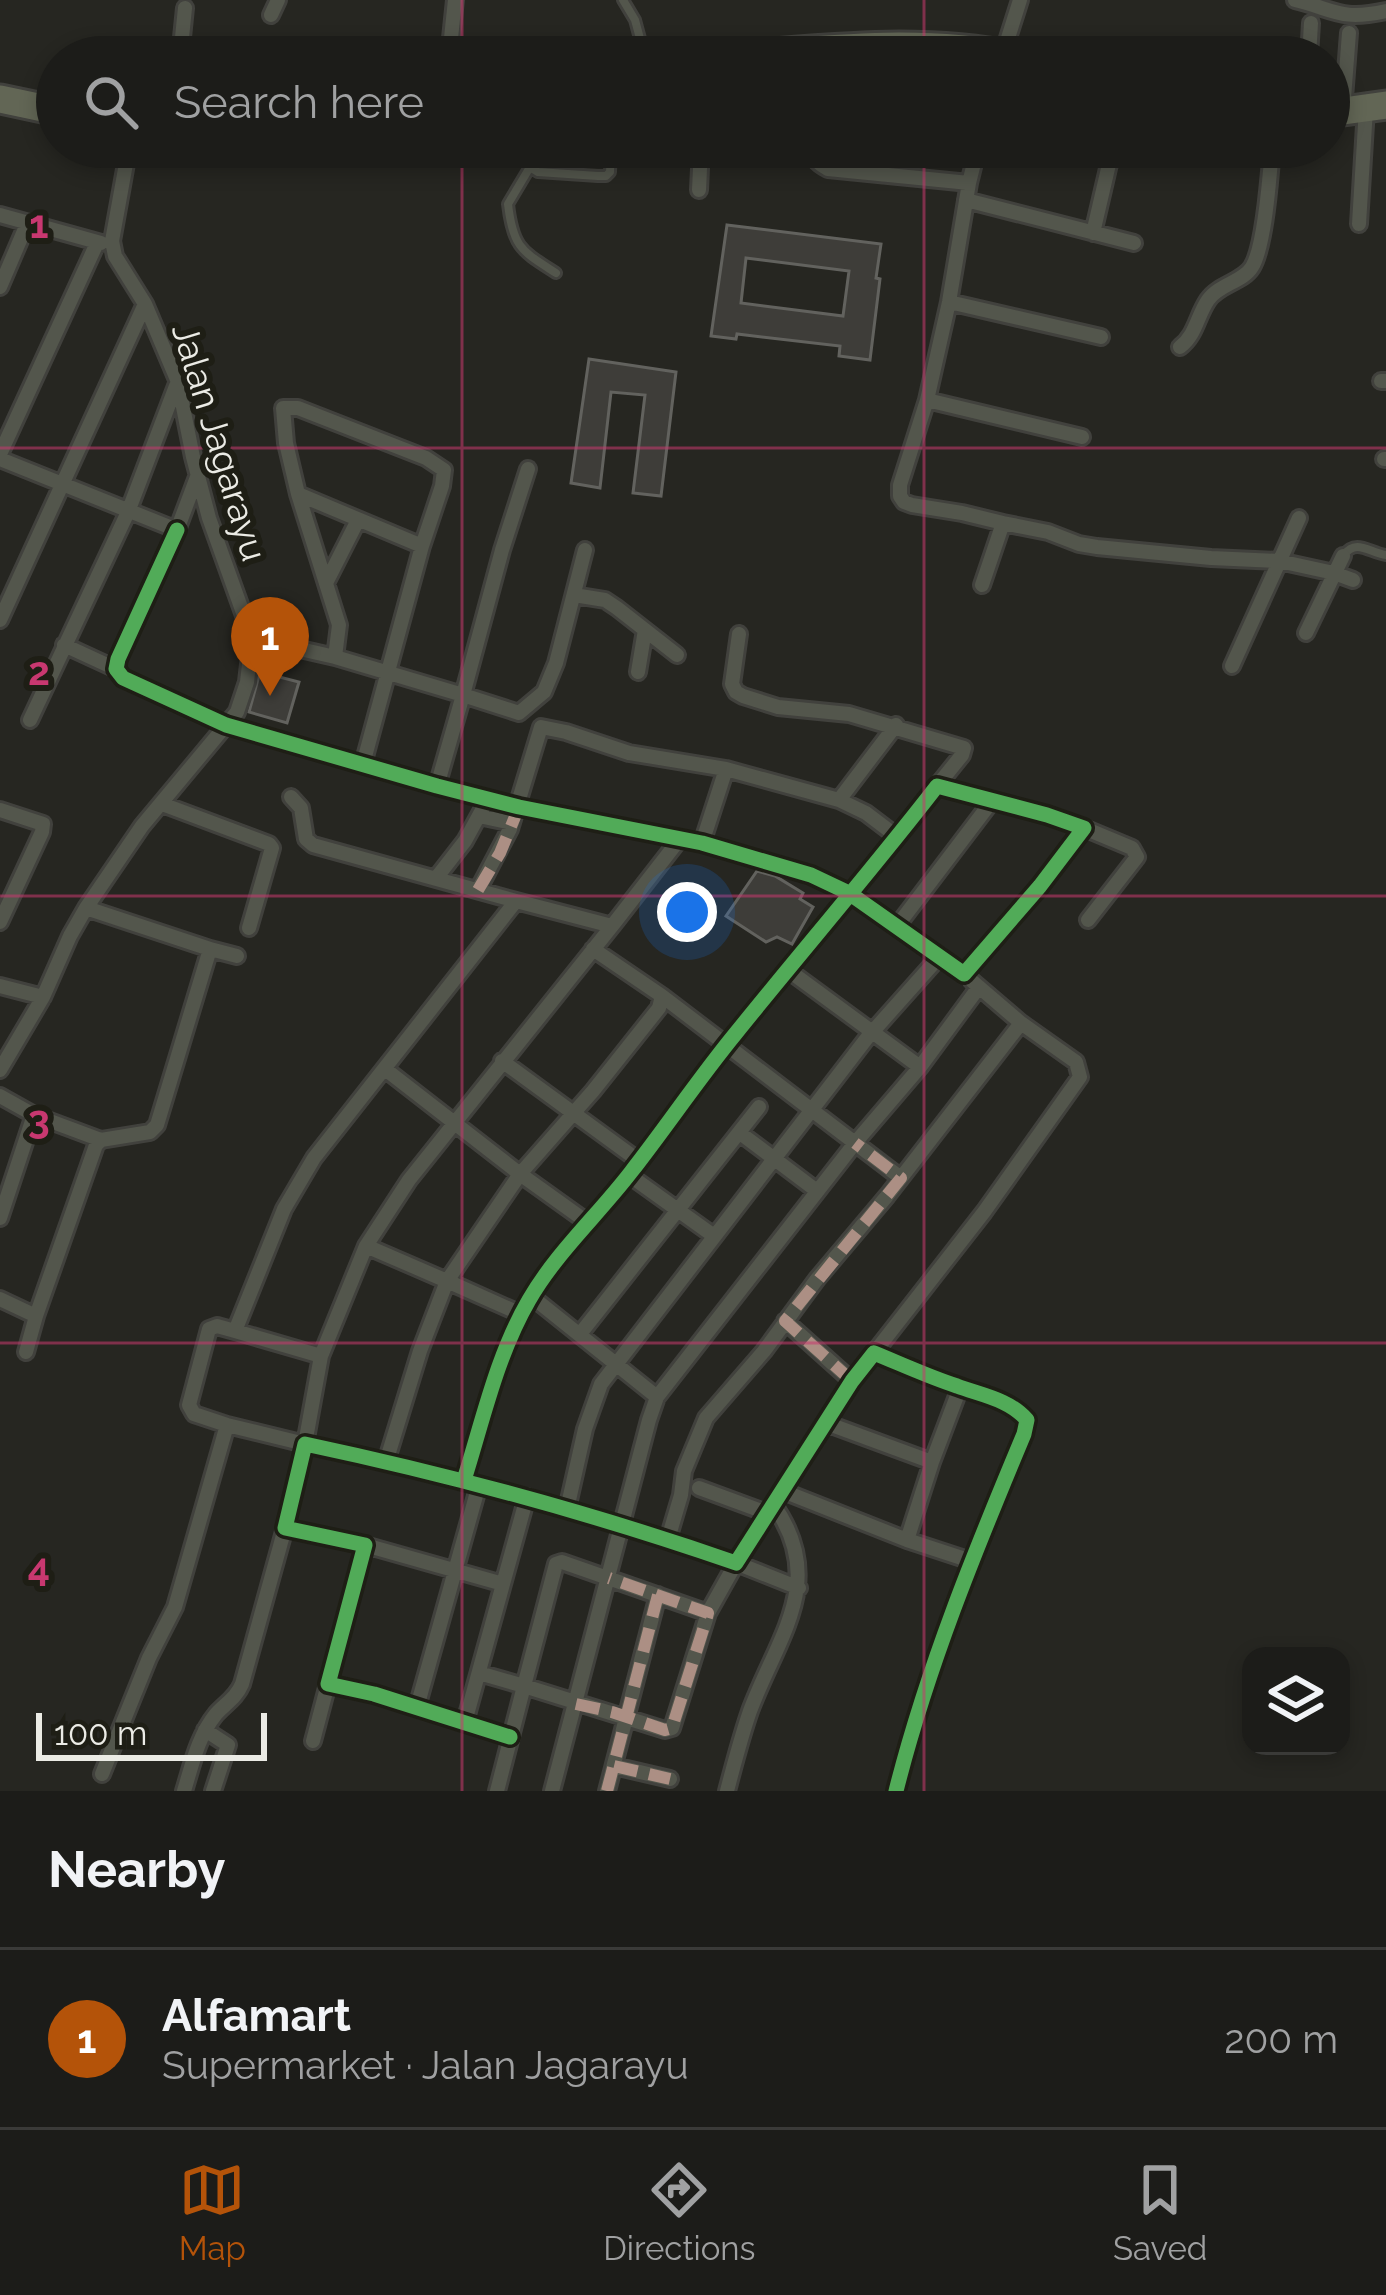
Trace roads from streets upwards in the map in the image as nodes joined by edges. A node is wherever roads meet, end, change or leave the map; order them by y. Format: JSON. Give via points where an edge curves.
{"nodes":[{"id":1,"x":278,"y":0,"type":"edge"},
{"id":2,"x":455,"y":0,"type":"edge"},
{"id":3,"x":1020,"y":0,"type":"edge"},
{"id":4,"x":1295,"y":0,"type":"edge"},
{"id":5,"x":1312,"y":2,"type":"edge"},
{"id":6,"x":185,"y":8,"type":"dead end"},
{"id":7,"x":1386,"y":11,"type":"edge"},
{"id":8,"x":271,"y":15,"type":"dead end"},
{"id":9,"x":1311,"y":23,"type":"dead end"},
{"id":10,"x":1348,"y":33,"type":"dead end"},
{"id":11,"x":182,"y":36,"type":"edge"},
{"id":12,"x":451,"y":36,"type":"edge"},
{"id":13,"x":1012,"y":36,"type":"edge"},
{"id":14,"x":1311,"y":36,"type":"edge"},
{"id":15,"x":1348,"y":36,"type":"edge"},
{"id":16,"x":1350,"y":52,"type":"edge"},
{"id":17,"x":0,"y":99,"type":"edge"},
{"id":18,"x":36,"y":107,"type":"edge"},
{"id":19,"x":1356,"y":109,"type":"edge"},
{"id":20,"x":124,"y":168,"type":"edge"},
{"id":21,"x":700,"y":168,"type":"edge"},
{"id":22,"x":826,"y":168,"type":"edge"},
{"id":23,"x":973,"y":168,"type":"edge"},
{"id":24,"x":1108,"y":168,"type":"edge"},
{"id":25,"x":1270,"y":168,"type":"edge"},
{"id":26,"x":969,"y":183,"type":"junction"},
{"id":27,"x":699,"y":190,"type":"dead end"},
{"id":28,"x":966,"y":200,"type":"junction"},
{"id":29,"x":0,"y":215,"type":"edge"},
{"id":30,"x":27,"y":224,"type":"junction"},
{"id":31,"x":1359,"y":224,"type":"dead end"},
{"id":32,"x":1093,"y":233,"type":"junction"},
{"id":33,"x":105,"y":242,"type":"junction"},
{"id":34,"x":1134,"y":243,"type":"dead end"},
{"id":35,"x":0,"y":287,"type":"edge"},
{"id":36,"x":949,"y":302,"type":"junction"},
{"id":37,"x":145,"y":304,"type":"junction"},
{"id":38,"x":1101,"y":337,"type":"dead end"},
{"id":39,"x":1180,"y":347,"type":"dead end"},
{"id":40,"x":178,"y":382,"type":"junction"},
{"id":41,"x":927,"y":400,"type":"junction"},
{"id":42,"x":1082,"y":436,"type":"dead end"},
{"id":43,"x":0,"y":457,"type":"edge"},
{"id":44,"x":528,"y":469,"type":"dead end"},
{"id":45,"x":198,"y":476,"type":"junction"},
{"id":46,"x":60,"y":485,"type":"junction"},
{"id":47,"x":298,"y":494,"type":"junction"},
{"id":48,"x":128,"y":512,"type":"junction"},
{"id":49,"x":1299,"y":518,"type":"dead end"},
{"id":50,"x":358,"y":520,"type":"junction"},
{"id":51,"x":1003,"y":524,"type":"junction"},
{"id":52,"x":177,"y":530,"type":"junction"},
{"id":53,"x":422,"y":546,"type":"junction"},
{"id":54,"x":585,"y":550,"type":"dead end"},
{"id":55,"x":1343,"y":556,"type":"road end"},
{"id":56,"x":1279,"y":560,"type":"junction"},
{"id":57,"x":1334,"y":573,"type":"junction"},
{"id":58,"x":1354,"y":580,"type":"dead end"},
{"id":59,"x":327,"y":581,"type":"junction"},
{"id":60,"x":982,"y":585,"type":"dead end"},
{"id":61,"x":574,"y":595,"type":"junction"},
{"id":62,"x":0,"y":620,"type":"edge"},
{"id":63,"x":645,"y":630,"type":"junction"},
{"id":64,"x":1306,"y":633,"type":"dead end"},
{"id":65,"x":739,"y":634,"type":"dead end"},
{"id":66,"x":252,"y":638,"type":"junction"},
{"id":67,"x":64,"y":645,"type":"junction"},
{"id":68,"x":677,"y":655,"type":"dead end"},
{"id":69,"x":335,"y":657,"type":"junction"},
{"id":70,"x":1232,"y":666,"type":"dead end"},
{"id":71,"x":116,"y":669,"type":"junction"},
{"id":72,"x":638,"y":672,"type":"dead end"},
{"id":73,"x":387,"y":673,"type":"junction"},
{"id":74,"x":463,"y":695,"type":"junction"},
{"id":75,"x":29,"y":720,"type":"dead end"},
{"id":76,"x":226,"y":724,"type":"junction"},
{"id":77,"x":896,"y":725,"type":"junction"},
{"id":78,"x":363,"y":764,"type":"junction"},
{"id":79,"x":725,"y":769,"type":"junction"},
{"id":80,"x":437,"y":786,"type":"junction"},
{"id":81,"x":937,"y":786,"type":"junction"},
{"id":82,"x":291,"y":797,"type":"dead end"},
{"id":83,"x":488,"y":799,"type":"junction"},
{"id":84,"x":838,"y":800,"type":"junction"},
{"id":85,"x":992,"y":801,"type":"junction"},
{"id":86,"x":162,"y":804,"type":"junction"},
{"id":87,"x":519,"y":807,"type":"junction"},
{"id":88,"x":0,"y":810,"type":"edge"},
{"id":89,"x":481,"y":816,"type":"junction"},
{"id":90,"x":511,"y":823,"type":"junction"},
{"id":91,"x":1084,"y":828,"type":"junction"},
{"id":92,"x":896,"y":835,"type":"junction"},
{"id":93,"x":679,"y":840,"type":"junction"},
{"id":94,"x":702,"y":843,"type":"junction"},
{"id":95,"x":438,"y":878,"type":"junction"},
{"id":96,"x":476,"y":889,"type":"junction"},
{"id":97,"x":848,"y":893,"type":"junction"},
{"id":98,"x":516,"y":901,"type":"junction"},
{"id":99,"x":4,"y":902,"type":"edge"},
{"id":100,"x":86,"y":908,"type":"junction"},
{"id":101,"x":1088,"y":920,"type":"dead end"},
{"id":102,"x":0,"y":922,"type":"edge"},
{"id":103,"x":612,"y":926,"type":"junction"},
{"id":104,"x":897,"y":926,"type":"junction"},
{"id":105,"x":249,"y":928,"type":"dead end"},
{"id":106,"x":210,"y":949,"type":"junction"},
{"id":107,"x":593,"y":949,"type":"junction"},
{"id":108,"x":237,"y":956,"type":"dead end"},
{"id":109,"x":940,"y":956,"type":"junction"},
{"id":110,"x":788,"y":970,"type":"junction"},
{"id":111,"x":964,"y":974,"type":"junction"},
{"id":112,"x":0,"y":986,"type":"edge"},
{"id":113,"x":979,"y":986,"type":"junction"},
{"id":114,"x":662,"y":996,"type":"junction"},
{"id":115,"x":43,"y":997,"type":"junction"},
{"id":116,"x":1021,"y":1023,"type":"junction"},
{"id":117,"x":872,"y":1033,"type":"junction"},
{"id":118,"x":727,"y":1045,"type":"junction"},
{"id":119,"x":502,"y":1061,"type":"junction"},
{"id":120,"x":920,"y":1067,"type":"junction"},
{"id":121,"x":385,"y":1069,"type":"junction"},
{"id":122,"x":0,"y":1070,"type":"edge"},
{"id":123,"x":0,"y":1096,"type":"edge"},
{"id":124,"x":759,"y":1107,"type":"dead end"},
{"id":125,"x":811,"y":1111,"type":"junction"},
{"id":126,"x":34,"y":1114,"type":"junction"},
{"id":127,"x":572,"y":1114,"type":"junction"},
{"id":128,"x":453,"y":1123,"type":"junction"},
{"id":129,"x":740,"y":1133,"type":"junction"},
{"id":130,"x":101,"y":1140,"type":"junction"},
{"id":131,"x":855,"y":1143,"type":"junction"},
{"id":132,"x":774,"y":1158,"type":"junction"},
{"id":133,"x":639,"y":1161,"type":"junction"},
{"id":134,"x":520,"y":1174,"type":"junction"},
{"id":135,"x":629,"y":1174,"type":"junction"},
{"id":136,"x":901,"y":1178,"type":"junction"},
{"id":137,"x":817,"y":1191,"type":"junction"},
{"id":138,"x":676,"y":1210,"type":"junction"},
{"id":139,"x":0,"y":1218,"type":"edge"},
{"id":140,"x":587,"y":1222,"type":"junction"},
{"id":141,"x":714,"y":1237,"type":"junction"},
{"id":142,"x":366,"y":1246,"type":"junction"},
{"id":143,"x":447,"y":1281,"type":"junction"},
{"id":144,"x":531,"y":1296,"type":"junction"},
{"id":145,"x":0,"y":1300,"type":"edge"},
{"id":146,"x":521,"y":1314,"type":"junction"},
{"id":147,"x":36,"y":1316,"type":"junction"},
{"id":148,"x":785,"y":1321,"type":"junction"},
{"id":149,"x":235,"y":1330,"type":"junction"},
{"id":150,"x":580,"y":1334,"type":"junction"},
{"id":151,"x":26,"y":1352,"type":"dead end"},
{"id":152,"x":874,"y":1353,"type":"junction"},
{"id":153,"x":321,"y":1356,"type":"junction"},
{"id":154,"x":615,"y":1364,"type":"junction"},
{"id":155,"x":852,"y":1382,"type":"junction"},
{"id":156,"x":960,"y":1388,"type":"junction"},
{"id":157,"x":657,"y":1397,"type":"junction"},
{"id":158,"x":826,"y":1423,"type":"junction"},
{"id":159,"x":227,"y":1425,"type":"junction"},
{"id":160,"x":305,"y":1444,"type":"junction"},
{"id":161,"x":386,"y":1462,"type":"junction"},
{"id":162,"x":932,"y":1462,"type":"junction"},
{"id":163,"x":472,"y":1482,"type":"junction"},
{"id":164,"x":699,"y":1488,"type":"dead end"},
{"id":165,"x":527,"y":1497,"type":"junction"},
{"id":166,"x":774,"y":1503,"type":"junction"},
{"id":167,"x":567,"y":1509,"type":"junction"},
{"id":168,"x":622,"y":1527,"type":"junction"},
{"id":169,"x":285,"y":1528,"type":"junction"},
{"id":170,"x":668,"y":1539,"type":"junction"},
{"id":171,"x":907,"y":1540,"type":"junction"},
{"id":172,"x":365,"y":1545,"type":"junction"},
{"id":173,"x":971,"y":1561,"type":"junction"},
{"id":174,"x":736,"y":1563,"type":"junction"},
{"id":175,"x":455,"y":1569,"type":"junction"},
{"id":176,"x":609,"y":1578,"type":"junction"},
{"id":177,"x":503,"y":1583,"type":"junction"},
{"id":178,"x":799,"y":1588,"type":"junction"},
{"id":179,"x":658,"y":1595,"type":"junction"},
{"id":180,"x":708,"y":1613,"type":"junction"},
{"id":181,"x":479,"y":1673,"type":"junction"},
{"id":182,"x":328,"y":1684,"type":"junction"},
{"id":183,"x":524,"y":1687,"type":"junction"},
{"id":184,"x":576,"y":1704,"type":"junction"},
{"id":185,"x":417,"y":1707,"type":"junction"},
{"id":186,"x":627,"y":1717,"type":"junction"},
{"id":187,"x":465,"y":1722,"type":"junction"},
{"id":188,"x":205,"y":1730,"type":"junction"},
{"id":189,"x":510,"y":1737,"type":"junction"},
{"id":190,"x":313,"y":1741,"type":"dead end"},
{"id":191,"x":614,"y":1766,"type":"junction"},
{"id":192,"x":102,"y":1774,"type":"dead end"},
{"id":193,"x":670,"y":1779,"type":"dead end"},
{"id":194,"x":552,"y":1790,"type":"edge"},
{"id":195,"x":184,"y":1791,"type":"edge"},
{"id":196,"x":213,"y":1791,"type":"edge"},
{"id":197,"x":497,"y":1791,"type":"edge"},
{"id":198,"x":607,"y":1791,"type":"edge"},
{"id":199,"x":727,"y":1791,"type":"edge"},
{"id":200,"x":896,"y":1791,"type":"edge"}],
"edges":[{"from":1,"to":8,"type":"street"},
{"from":2,"to":12,"type":"street"},
{"from":3,"to":13,"type":"street"},
{"from":4,"to":5,"type":"street"},
{"from":5,"to":7,"type":"street","via":[[1337,15]]},
{"from":6,"to":11,"type":"street"},
{"from":9,"to":14,"type":"street"},
{"from":10,"to":15,"type":"street"},
{"from":16,"to":19,"type":"street"},
{"from":17,"to":18,"type":"highway"},
{"from":19,"to":31,"type":"street"},
{"from":20,"to":33,"type":"street"},
{"from":21,"to":27,"type":"street"},
{"from":22,"to":26,"type":"street"},
{"from":23,"to":26,"type":"street"},
{"from":24,"to":32,"type":"street"},
{"from":25,"to":39,"type":"street","via":[[1254,265],[1211,295]]},
{"from":26,"to":28,"type":"street"},
{"from":28,"to":32,"type":"street"},
{"from":28,"to":36,"type":"street"},
{"from":29,"to":30,"type":"street"},
{"from":30,"to":33,"type":"street"},
{"from":30,"to":35,"type":"street"},
{"from":32,"to":34,"type":"street"},
{"from":33,"to":37,"type":"street","name":"Jalan Jagarayu"},
{"from":33,"to":43,"type":"street"},
{"from":36,"to":38,"type":"street"},
{"from":36,"to":41,"type":"street"},
{"from":37,"to":40,"type":"street","name":"Jalan Jagarayu"},
{"from":37,"to":46,"type":"street"},
{"from":40,"to":45,"type":"street","name":"Jalan Jagarayu"},
{"from":40,"to":48,"type":"street"},
{"from":41,"to":42,"type":"street"},
{"from":41,"to":51,"type":"street","via":[[900,496]]},
{"from":43,"to":46,"type":"street"},
{"from":44,"to":74,"type":"street"},
{"from":45,"to":52,"type":"street"},
{"from":45,"to":66,"type":"street","name":"Jalan Jagarayu"},
{"from":46,"to":48,"type":"street"},
{"from":46,"to":62,"type":"street"},
{"from":47,"to":50,"type":"street"},
{"from":47,"to":53,"type":"street","via":[[283,420],[288,406],[440,466],[444,477]]},
{"from":47,"to":59,"type":"street"},
{"from":48,"to":52,"type":"street"},
{"from":48,"to":67,"type":"street"},
{"from":49,"to":56,"type":"street"},
{"from":50,"to":53,"type":"street"},
{"from":50,"to":59,"type":"street"},
{"from":51,"to":56,"type":"street","via":[[1097,548]]},
{"from":51,"to":60,"type":"street"},
{"from":52,"to":71,"type":"street"},
{"from":53,"to":73,"type":"street"},
{"from":54,"to":61,"type":"street"},
{"from":55,"to":57,"type":"street"},
{"from":56,"to":57,"type":"street"},
{"from":56,"to":70,"type":"street"},
{"from":57,"to":58,"type":"street"},
{"from":57,"to":64,"type":"street"},
{"from":59,"to":69,"type":"street","via":[[339,625]]},
{"from":61,"to":63,"type":"street","via":[[604,600]]},
{"from":61,"to":74,"type":"street","via":[[544,692],[526,710]]},
{"from":63,"to":68,"type":"street"},
{"from":63,"to":72,"type":"street"},
{"from":65,"to":77,"type":"street","via":[[732,684],[743,697]]},
{"from":66,"to":69,"type":"street"},
{"from":66,"to":76,"type":"street","name":"Jalan Jagarayu","via":[[242,698]]},
{"from":67,"to":71,"type":"street"},
{"from":67,"to":75,"type":"street"},
{"from":69,"to":73,"type":"street"},
{"from":71,"to":76,"type":"street"},
{"from":73,"to":74,"type":"street"},
{"from":73,"to":78,"type":"street"},
{"from":74,"to":80,"type":"street"},
{"from":76,"to":78,"type":"street"},
{"from":76,"to":86,"type":"street","name":"Jalan Jagarayu"},
{"from":77,"to":81,"type":"street","via":[[964,748]]},
{"from":77,"to":84,"type":"street"},
{"from":78,"to":80,"type":"street"},
{"from":79,"to":84,"type":"street"},
{"from":79,"to":87,"type":"street","via":[[628,754],[541,728]]},
{"from":79,"to":94,"type":"street"},
{"from":80,"to":83,"type":"street"},
{"from":81,"to":85,"type":"street"},
{"from":81,"to":92,"type":"street"},
{"from":82,"to":95,"type":"street","via":[[313,845]]},
{"from":83,"to":87,"type":"street"},
{"from":83,"to":89,"type":"street"},
{"from":84,"to":92,"type":"street"},
{"from":85,"to":91,"type":"street"},
{"from":85,"to":104,"type":"street"},
{"from":86,"to":100,"type":"street","name":"Jalan Jagarayu"},
{"from":86,"to":105,"type":"street","via":[[272,848]]},
{"from":87,"to":90,"type":"street"},
{"from":87,"to":93,"type":"street"},
{"from":88,"to":99,"type":"street","via":[[43,824]]},
{"from":89,"to":90,"type":"street"},
{"from":89,"to":95,"type":"street"},
{"from":90,"to":96,"type":"street"},
{"from":91,"to":101,"type":"street","via":[[1137,854]]},
{"from":91,"to":111,"type":"street"},
{"from":92,"to":97,"type":"street"},
{"from":93,"to":94,"type":"street"},
{"from":93,"to":103,"type":"street"},
{"from":94,"to":97,"type":"street","via":[[812,874]]},
{"from":95,"to":96,"type":"street"},
{"from":96,"to":98,"type":"street"},
{"from":97,"to":104,"type":"street"},
{"from":97,"to":110,"type":"street"},
{"from":98,"to":103,"type":"street"},
{"from":98,"to":121,"type":"street"},
{"from":99,"to":102,"type":"street"},
{"from":100,"to":106,"type":"street"},
{"from":100,"to":115,"type":"street","name":"Jalan Jagarayu"},
{"from":103,"to":107,"type":"street"},
{"from":104,"to":109,"type":"street"},
{"from":106,"to":108,"type":"street"},
{"from":106,"to":130,"type":"street","via":[[157,1124]]},
{"from":107,"to":114,"type":"street"},
{"from":107,"to":119,"type":"street"},
{"from":109,"to":111,"type":"street"},
{"from":109,"to":117,"type":"street"},
{"from":110,"to":117,"type":"street"},
{"from":110,"to":118,"type":"street"},
{"from":111,"to":113,"type":"street"},
{"from":112,"to":115,"type":"street"},
{"from":113,"to":116,"type":"street"},
{"from":113,"to":120,"type":"street"},
{"from":114,"to":118,"type":"street"},
{"from":114,"to":127,"type":"street"},
{"from":115,"to":122,"type":"street","name":"Jalan Jagarayu"},
{"from":116,"to":136,"type":"street"},
{"from":116,"to":152,"type":"street","via":[[1076,1062],[1079,1077]]},
{"from":117,"to":120,"type":"street"},
{"from":117,"to":125,"type":"street"},
{"from":118,"to":125,"type":"street"},
{"from":118,"to":133,"type":"street"},
{"from":119,"to":127,"type":"street"},
{"from":119,"to":128,"type":"street"},
{"from":120,"to":131,"type":"street"},
{"from":121,"to":128,"type":"street"},
{"from":121,"to":149,"type":"street","via":[[284,1209]]},
{"from":123,"to":126,"type":"street"},
{"from":124,"to":129,"type":"street"},
{"from":125,"to":131,"type":"street"},
{"from":125,"to":132,"type":"street"},
{"from":126,"to":130,"type":"street"},
{"from":126,"to":139,"type":"street"},
{"from":127,"to":133,"type":"street"},
{"from":127,"to":134,"type":"street"},
{"from":128,"to":134,"type":"street"},
{"from":128,"to":142,"type":"street"},
{"from":129,"to":132,"type":"street"},
{"from":129,"to":138,"type":"street"},
{"from":130,"to":147,"type":"street"},
{"from":131,"to":136,"type":"street"},
{"from":131,"to":137,"type":"street"},
{"from":132,"to":137,"type":"street"},
{"from":132,"to":141,"type":"street"},
{"from":133,"to":135,"type":"street"},
{"from":134,"to":140,"type":"street"},
{"from":134,"to":143,"type":"street"},
{"from":135,"to":138,"type":"street"},
{"from":135,"to":140,"type":"street"},
{"from":136,"to":148,"type":"street"},
{"from":137,"to":157,"type":"street"},
{"from":138,"to":141,"type":"street"},
{"from":138,"to":150,"type":"street"},
{"from":140,"to":144,"type":"street"},
{"from":141,"to":154,"type":"street"},
{"from":142,"to":143,"type":"street"},
{"from":142,"to":153,"type":"street"},
{"from":143,"to":146,"type":"street"},
{"from":143,"to":161,"type":"street"},
{"from":144,"to":146,"type":"street"},
{"from":144,"to":150,"type":"street"},
{"from":145,"to":147,"type":"street"},
{"from":146,"to":163,"type":"street","via":[[500,1363]]},
{"from":147,"to":151,"type":"street"},
{"from":148,"to":155,"type":"street"},
{"from":148,"to":170,"type":"street","via":[[700,1429]]},
{"from":149,"to":153,"type":"street"},
{"from":149,"to":159,"type":"street","via":[[209,1330],[189,1406]]},
{"from":150,"to":154,"type":"street"},
{"from":152,"to":155,"type":"street"},
{"from":152,"to":156,"type":"street"},
{"from":153,"to":160,"type":"street"},
{"from":154,"to":157,"type":"street"},
{"from":154,"to":167,"type":"street","via":[[585,1429]]},
{"from":155,"to":158,"type":"street"},
{"from":156,"to":162,"type":"street"},
{"from":156,"to":173,"type":"street","via":[[1027,1420]]},
{"from":157,"to":168,"type":"street"},
{"from":158,"to":162,"type":"street"},
{"from":158,"to":166,"type":"street"},
{"from":159,"to":160,"type":"street"},
{"from":159,"to":192,"type":"street","via":[[175,1607]]},
{"from":160,"to":161,"type":"street"},
{"from":160,"to":169,"type":"street"},
{"from":161,"to":163,"type":"street"},
{"from":162,"to":171,"type":"street"},
{"from":163,"to":165,"type":"street"},
{"from":163,"to":175,"type":"street"},
{"from":164,"to":166,"type":"street"},
{"from":165,"to":167,"type":"street"},
{"from":165,"to":177,"type":"street"},
{"from":166,"to":171,"type":"street"},
{"from":166,"to":174,"type":"street"},
{"from":166,"to":178,"type":"street","via":[[788,1525]]},
{"from":167,"to":168,"type":"street"},
{"from":168,"to":170,"type":"street"},
{"from":168,"to":176,"type":"street"},
{"from":169,"to":172,"type":"street"},
{"from":169,"to":188,"type":"street","via":[[242,1684]]},
{"from":170,"to":174,"type":"street"},
{"from":171,"to":173,"type":"street"},
{"from":172,"to":175,"type":"street"},
{"from":172,"to":182,"type":"street"},
{"from":173,"to":200,"type":"street"},
{"from":174,"to":178,"type":"street"},
{"from":174,"to":180,"type":"street"},
{"from":175,"to":177,"type":"street"},
{"from":175,"to":185,"type":"street"},
{"from":176,"to":179,"type":"street"},
{"from":176,"to":183,"type":"street","via":[[556,1564]]},
{"from":176,"to":184,"type":"street"},
{"from":177,"to":181,"type":"street"},
{"from":178,"to":199,"type":"street"},
{"from":179,"to":180,"type":"street"},
{"from":179,"to":186,"type":"street"},
{"from":180,"to":186,"type":"street","via":[[672,1728]]},
{"from":181,"to":183,"type":"street"},
{"from":181,"to":187,"type":"street"},
{"from":182,"to":185,"type":"street"},
{"from":182,"to":190,"type":"street"},
{"from":183,"to":184,"type":"street"},
{"from":183,"to":189,"type":"street"},
{"from":184,"to":186,"type":"street"},
{"from":184,"to":194,"type":"street"},
{"from":185,"to":187,"type":"street"},
{"from":186,"to":191,"type":"street"},
{"from":187,"to":189,"type":"street"},
{"from":188,"to":195,"type":"street"},
{"from":188,"to":196,"type":"street","via":[[228,1745]]},
{"from":189,"to":197,"type":"street"},
{"from":191,"to":193,"type":"street"},
{"from":191,"to":198,"type":"street"}]}
